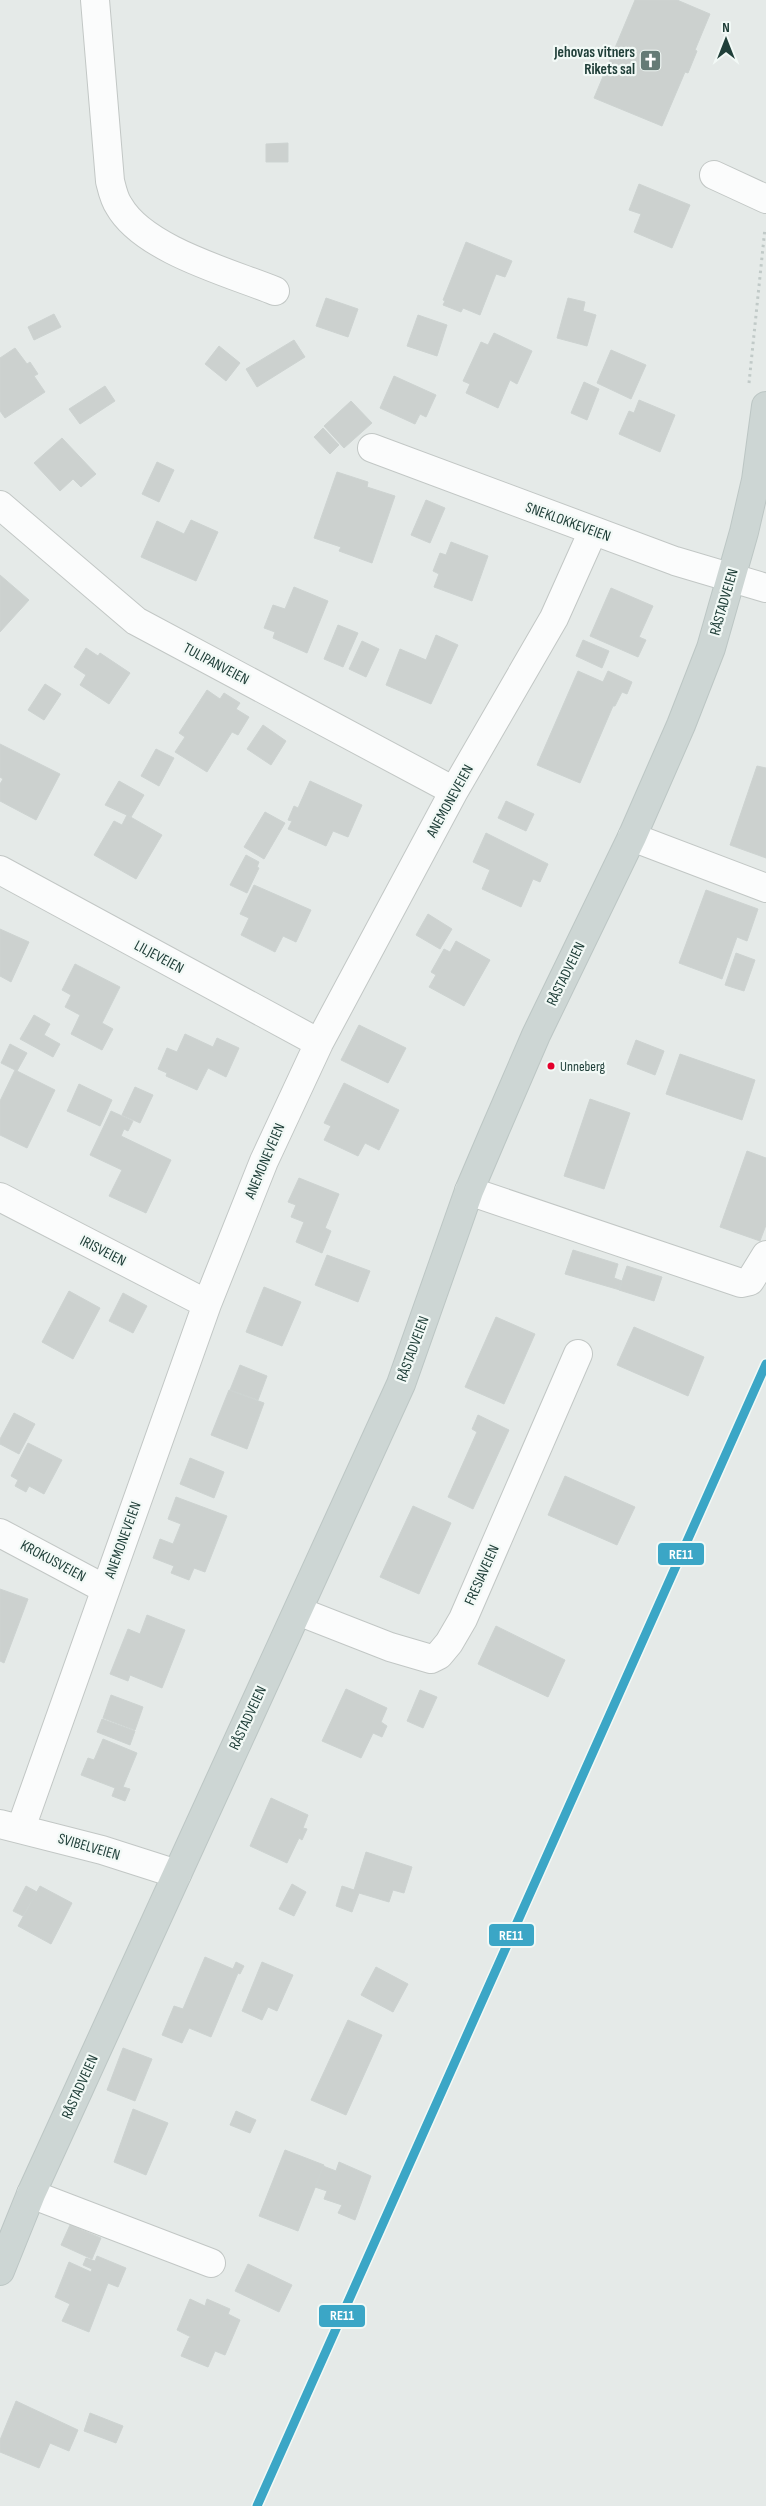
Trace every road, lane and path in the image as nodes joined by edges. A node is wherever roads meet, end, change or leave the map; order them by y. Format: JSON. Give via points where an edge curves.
{"nodes":[{"id":1,"x":94,"y":0,"type":"edge"},
{"id":2,"x":714,"y":175,"type":"dead end"},
{"id":3,"x":766,"y":199,"type":"edge"},
{"id":4,"x":275,"y":292,"type":"dead end"},
{"id":5,"x":766,"y":406,"type":"edge"},
{"id":6,"x":372,"y":448,"type":"dead end"},
{"id":7,"x":0,"y":505,"type":"edge"},
{"id":8,"x":593,"y":531,"type":"junction"},
{"id":9,"x":732,"y":579,"type":"junction"},
{"id":10,"x":766,"y":588,"type":"edge"},
{"id":11,"x":454,"y":791,"type":"junction"},
{"id":12,"x":632,"y":837,"type":"junction"},
{"id":13,"x":0,"y":870,"type":"edge"},
{"id":14,"x":766,"y":888,"type":"edge"},
{"id":15,"x":319,"y":1043,"type":"junction"},
{"id":16,"x":469,"y":1190,"type":"junction"},
{"id":17,"x":0,"y":1197,"type":"edge"},
{"id":18,"x":766,"y":1255,"type":"edge"},
{"id":19,"x":207,"y":1304,"type":"junction"},
{"id":20,"x":578,"y":1354,"type":"dead end"},
{"id":21,"x":0,"y":1532,"type":"edge"},
{"id":22,"x":105,"y":1589,"type":"junction"},
{"id":23,"x":298,"y":1610,"type":"junction"},
{"id":24,"x":10,"y":1826,"type":"edge"},
{"id":25,"x":177,"y":1874,"type":"junction"},
{"id":26,"x":31,"y":2194,"type":"junction"},
{"id":27,"x":212,"y":2263,"type":"dead end"},
{"id":28,"x":0,"y":2271,"type":"edge"}],
"edges":[{"from":1,"to":4,"type":"street","via":[[110,181],[118,206],[135,225],[153,238],[190,258]]},
{"from":2,"to":3,"type":"street"},
{"from":5,"to":9,"type":"main road","name":"RÅSTADVEIEN","via":[[756,480]]},
{"from":6,"to":8,"type":"street","name":"SNEKLOKKEVEIEN"},
{"from":7,"to":11,"type":"street","name":"TULIPANVEIEN","via":[[136,621]]},
{"from":8,"to":9,"type":"street","name":"SNEKLOKKEVEIEN"},
{"from":8,"to":11,"type":"street","name":"ANEMONEVEIEN","via":[[554,618]]},
{"from":9,"to":10,"type":"street","name":"SNEKLOKKEVEIEN"},
{"from":9,"to":12,"type":"main road","name":"RÅSTADVEIEN","via":[[711,648]]},
{"from":11,"to":15,"type":"street","name":"ANEMONEVEIEN"},
{"from":12,"to":14,"type":"street"},
{"from":12,"to":16,"type":"main road","name":"RÅSTADVEIEN","via":[[536,1035]]},
{"from":13,"to":15,"type":"street","name":"LILJEVEIEN"},
{"from":15,"to":19,"type":"street","name":"ANEMONEVEIEN","via":[[264,1161]]},
{"from":16,"to":18,"type":"street","via":[[741,1283],[750,1281]]},
{"from":16,"to":23,"type":"main road","name":"RÅSTADVEIEN","via":[[402,1384]]},
{"from":17,"to":19,"type":"street","name":"IRISVEIEN"},
{"from":19,"to":22,"type":"street","name":"ANEMONEVEIEN"},
{"from":20,"to":23,"type":"street","name":"FRESIAVEIEN","via":[[463,1619],[439,1655],[431,1659],[417,1655]]},
{"from":21,"to":22,"type":"street","name":"KROKUSVEIEN"},
{"from":22,"to":24,"type":"street","name":"ANEMONEVEIEN"},
{"from":23,"to":25,"type":"main road","name":"RÅSTADVEIEN"},
{"from":24,"to":25,"type":"street","name":"SVIBELVEIEN"},
{"from":25,"to":26,"type":"main road","name":"RÅSTADVEIEN"},
{"from":26,"to":27,"type":"street"},
{"from":26,"to":28,"type":"main road","name":"RÅSTADVEIEN"}]}
